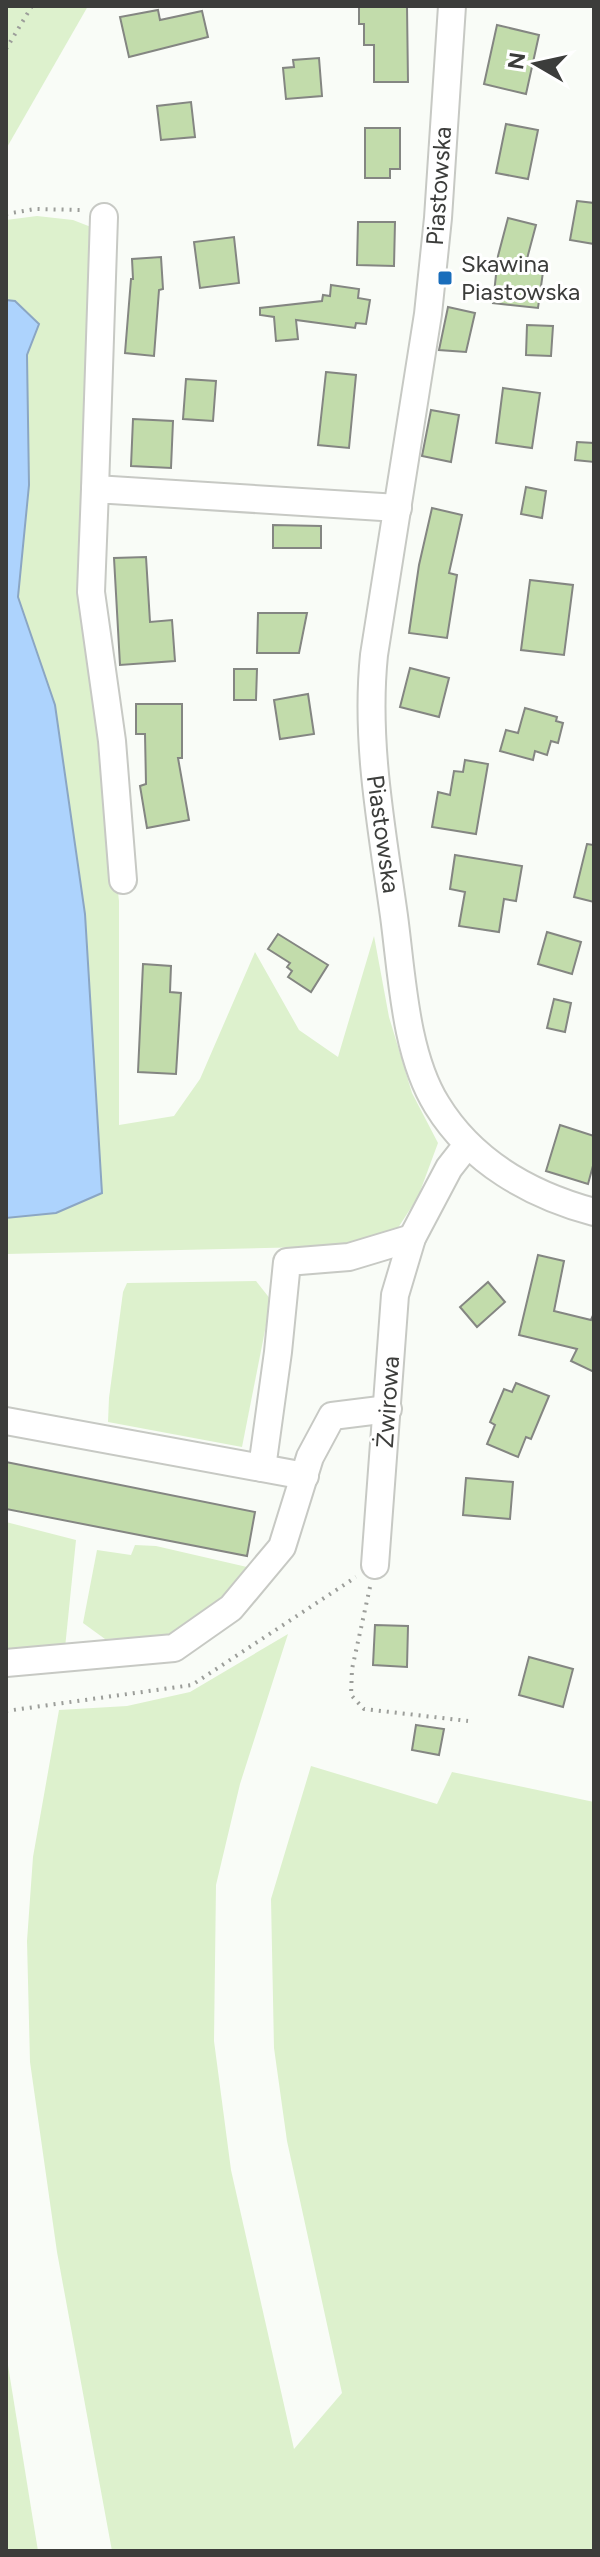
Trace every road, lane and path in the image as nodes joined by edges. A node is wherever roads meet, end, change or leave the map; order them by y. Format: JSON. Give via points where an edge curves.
{"nodes":[{"id":1,"x":32,"y":6,"type":"edge"},
{"id":2,"x":452,"y":6,"type":"edge"},
{"id":3,"x":6,"y":49,"type":"edge"},
{"id":4,"x":6,"y":214,"type":"edge"},
{"id":5,"x":104,"y":217,"type":"joint"},
{"id":6,"x":95,"y":489,"type":"junction"},
{"id":7,"x":398,"y":508,"type":"junction"},
{"id":8,"x":123,"y":880,"type":"dead end"},
{"id":9,"x":467,"y":1145,"type":"junction"},
{"id":10,"x":594,"y":1212,"type":"edge"},
{"id":11,"x":412,"y":1238,"type":"junction"},
{"id":12,"x":388,"y":1409,"type":"junction"},
{"id":13,"x":6,"y":1421,"type":"edge"},
{"id":14,"x":262,"y":1468,"type":"junction"},
{"id":15,"x":305,"y":1476,"type":"junction"},
{"id":16,"x":375,"y":1565,"type":"joint"},
{"id":17,"x":6,"y":1663,"type":"edge"},
{"id":18,"x":468,"y":1721,"type":"dead end"}],
"edges":[{"from":1,"to":3,"type":"path"},
{"from":2,"to":7,"type":"street","name":"Piastowska","via":[[430,302]]},
{"from":4,"to":5,"type":"path","via":[[79,209]]},
{"from":5,"to":6,"type":"street"},
{"from":6,"to":7,"type":"street"},
{"from":6,"to":8,"type":"street","via":[[91,592],[112,741]]},
{"from":7,"to":9,"type":"street","name":"Piastowska","via":[[374,655],[371,749],[414,1047],[436,1104]]},
{"from":9,"to":10,"type":"street","via":[[533,1191]]},
{"from":9,"to":11,"type":"street","name":"Żwirowa"},
{"from":11,"to":12,"type":"street","name":"Żwirowa","via":[[395,1295]]},
{"from":11,"to":14,"type":"street","via":[[349,1257],[287,1262]]},
{"from":12,"to":15,"type":"street","via":[[332,1416]]},
{"from":12,"to":16,"type":"street","name":"Żwirowa"},
{"from":13,"to":14,"type":"street"},
{"from":14,"to":15,"type":"street"},
{"from":15,"to":17,"type":"street","via":[[282,1547],[231,1608],[174,1648]]},
{"from":16,"to":18,"type":"path","via":[[351,1695],[364,1709]]}]}
